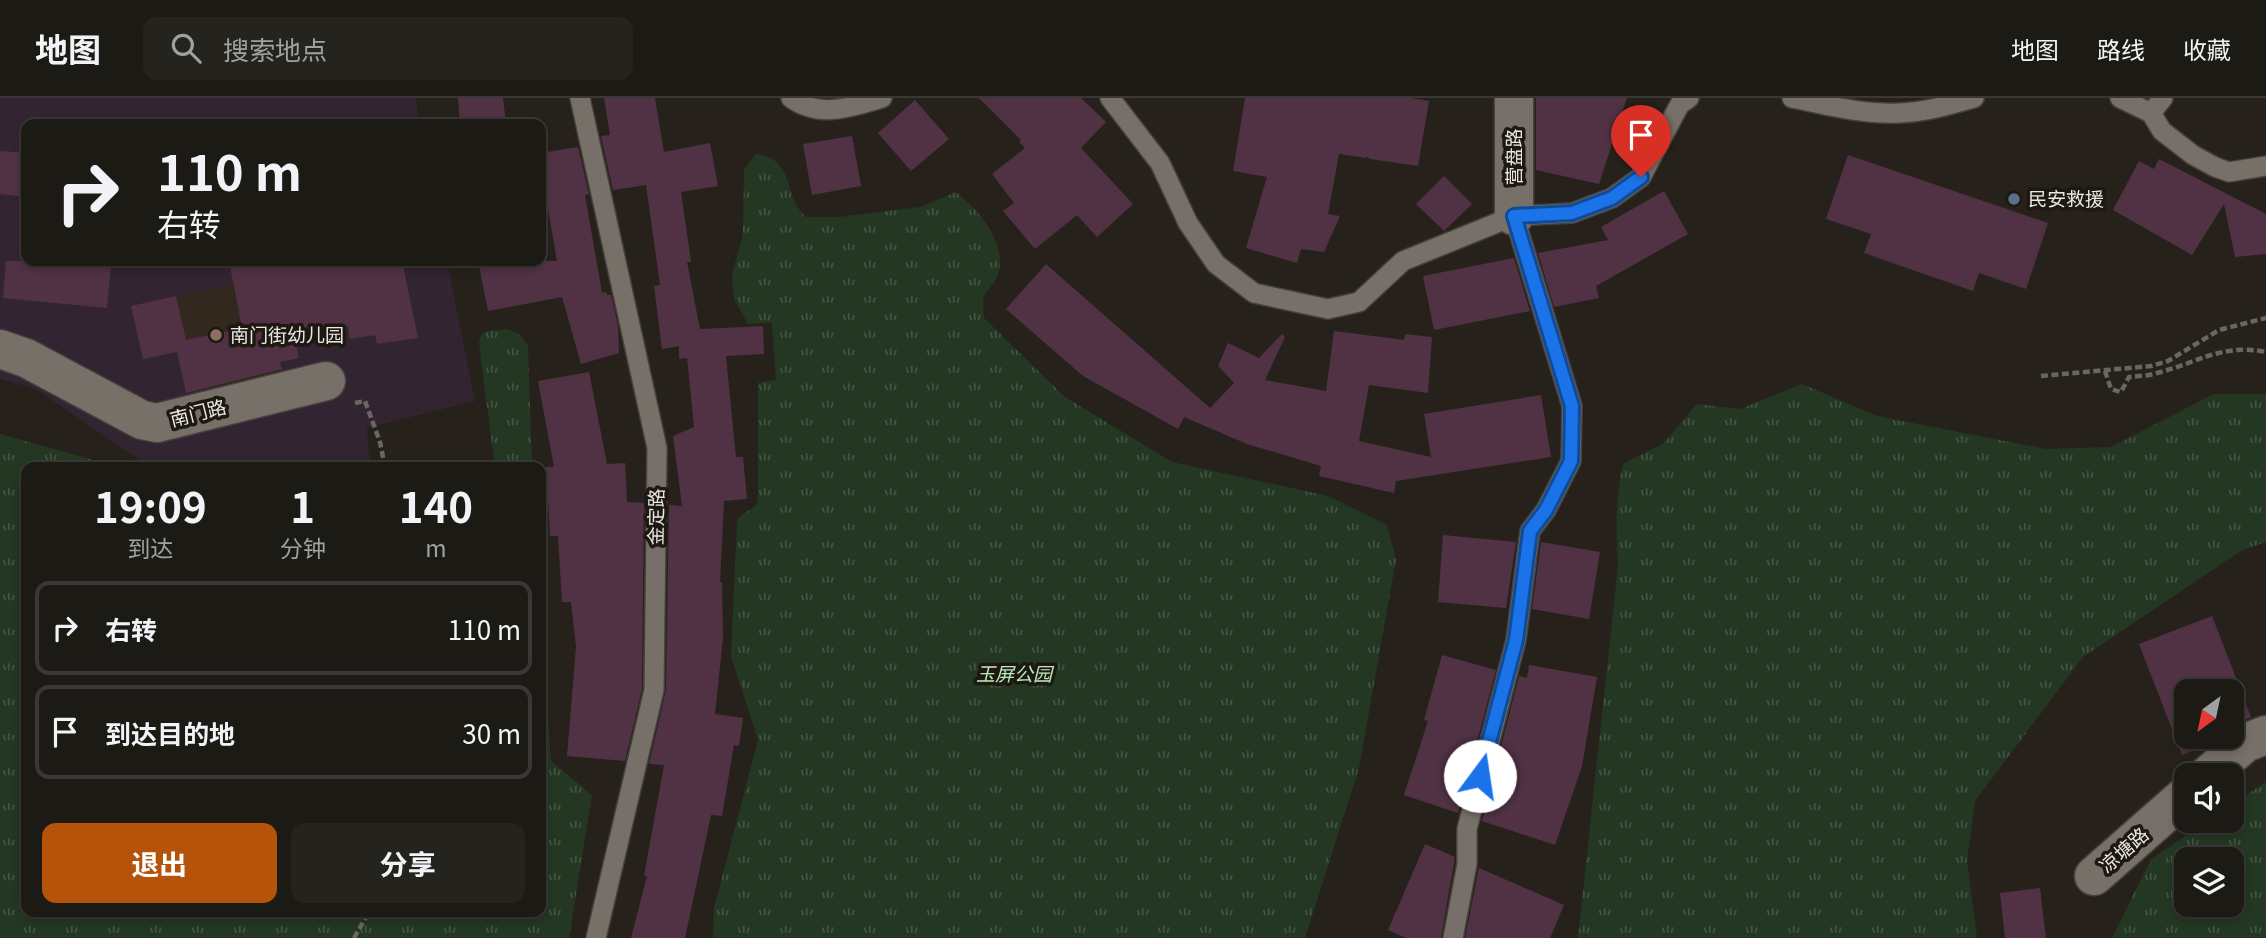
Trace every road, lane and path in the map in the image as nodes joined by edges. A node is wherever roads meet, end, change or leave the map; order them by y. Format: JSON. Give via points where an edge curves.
{"nodes":[{"id":1,"x":580,"y":98,"type":"edge"},
{"id":2,"x":791,"y":98,"type":"edge"},
{"id":3,"x":882,"y":98,"type":"edge"},
{"id":4,"x":1110,"y":98,"type":"edge"},
{"id":5,"x":1514,"y":98,"type":"edge"},
{"id":6,"x":1689,"y":98,"type":"edge"},
{"id":7,"x":1792,"y":98,"type":"edge"},
{"id":8,"x":1974,"y":98,"type":"edge"},
{"id":9,"x":2120,"y":98,"type":"edge"},
{"id":10,"x":2157,"y":106,"type":"edge"},
{"id":11,"x":2266,"y":166,"type":"edge"},
{"id":12,"x":1514,"y":216,"type":"junction"},
{"id":13,"x":2266,"y":318,"type":"edge"},
{"id":14,"x":0,"y":349,"type":"edge"},
{"id":15,"x":2266,"y":352,"type":"edge"},
{"id":16,"x":2105,"y":371,"type":"junction"},
{"id":17,"x":2041,"y":376,"type":"dead end"},
{"id":18,"x":326,"y":382,"type":"joint"},
{"id":19,"x":384,"y":462,"type":"edge"},
{"id":20,"x":2266,"y":735,"type":"edge"},
{"id":21,"x":2222,"y":763,"type":"edge"},
{"id":22,"x":2174,"y":806,"type":"edge"},
{"id":23,"x":2094,"y":877,"type":"dead end"},
{"id":24,"x":366,"y":917,"type":"edge"},
{"id":25,"x":354,"y":938,"type":"edge"},
{"id":26,"x":596,"y":938,"type":"edge"},
{"id":27,"x":1453,"y":938,"type":"edge"}],
"edges":[{"from":1,"to":26,"type":"lane","name":"金定路","via":[[657,448],[654,690]]},
{"from":2,"to":3,"type":"lane","via":[[803,106],[835,111]]},
{"from":4,"to":12,"type":"lane","via":[[1160,163],[1188,223],[1216,264],[1254,293],[1328,309],[1359,302],[1403,261]]},
{"from":5,"to":12,"type":"street","name":"营盘路"},
{"from":6,"to":12,"type":"lane","via":[[1680,104],[1641,177],[1612,198],[1572,213]]},
{"from":7,"to":8,"type":"lane","via":[[1899,113]]},
{"from":9,"to":10,"type":"lane"},
{"from":10,"to":11,"type":"lane","via":[[2161,131],[2193,155],[2229,172]]},
{"from":12,"to":27,"type":"lane","via":[[1572,406],[1571,461],[1530,531],[1516,640],[1467,829],[1467,864]]},
{"from":13,"to":16,"type":"path","via":[[2220,330],[2168,361]]},
{"from":14,"to":18,"type":"street","name":"南门路","via":[[26,358],[142,420],[157,423]]},
{"from":15,"to":16,"type":"path","via":[[2248,348],[2223,351],[2155,374],[2129,377],[2121,392],[2111,389]]},
{"from":16,"to":17,"type":"path"},
{"from":18,"to":19,"type":"path","via":[[332,408],[365,401]]},
{"from":20,"to":21,"type":"street","via":[[2245,743]]},
{"from":22,"to":23,"type":"street","name":"凉塘路"},
{"from":24,"to":25,"type":"path"}]}
